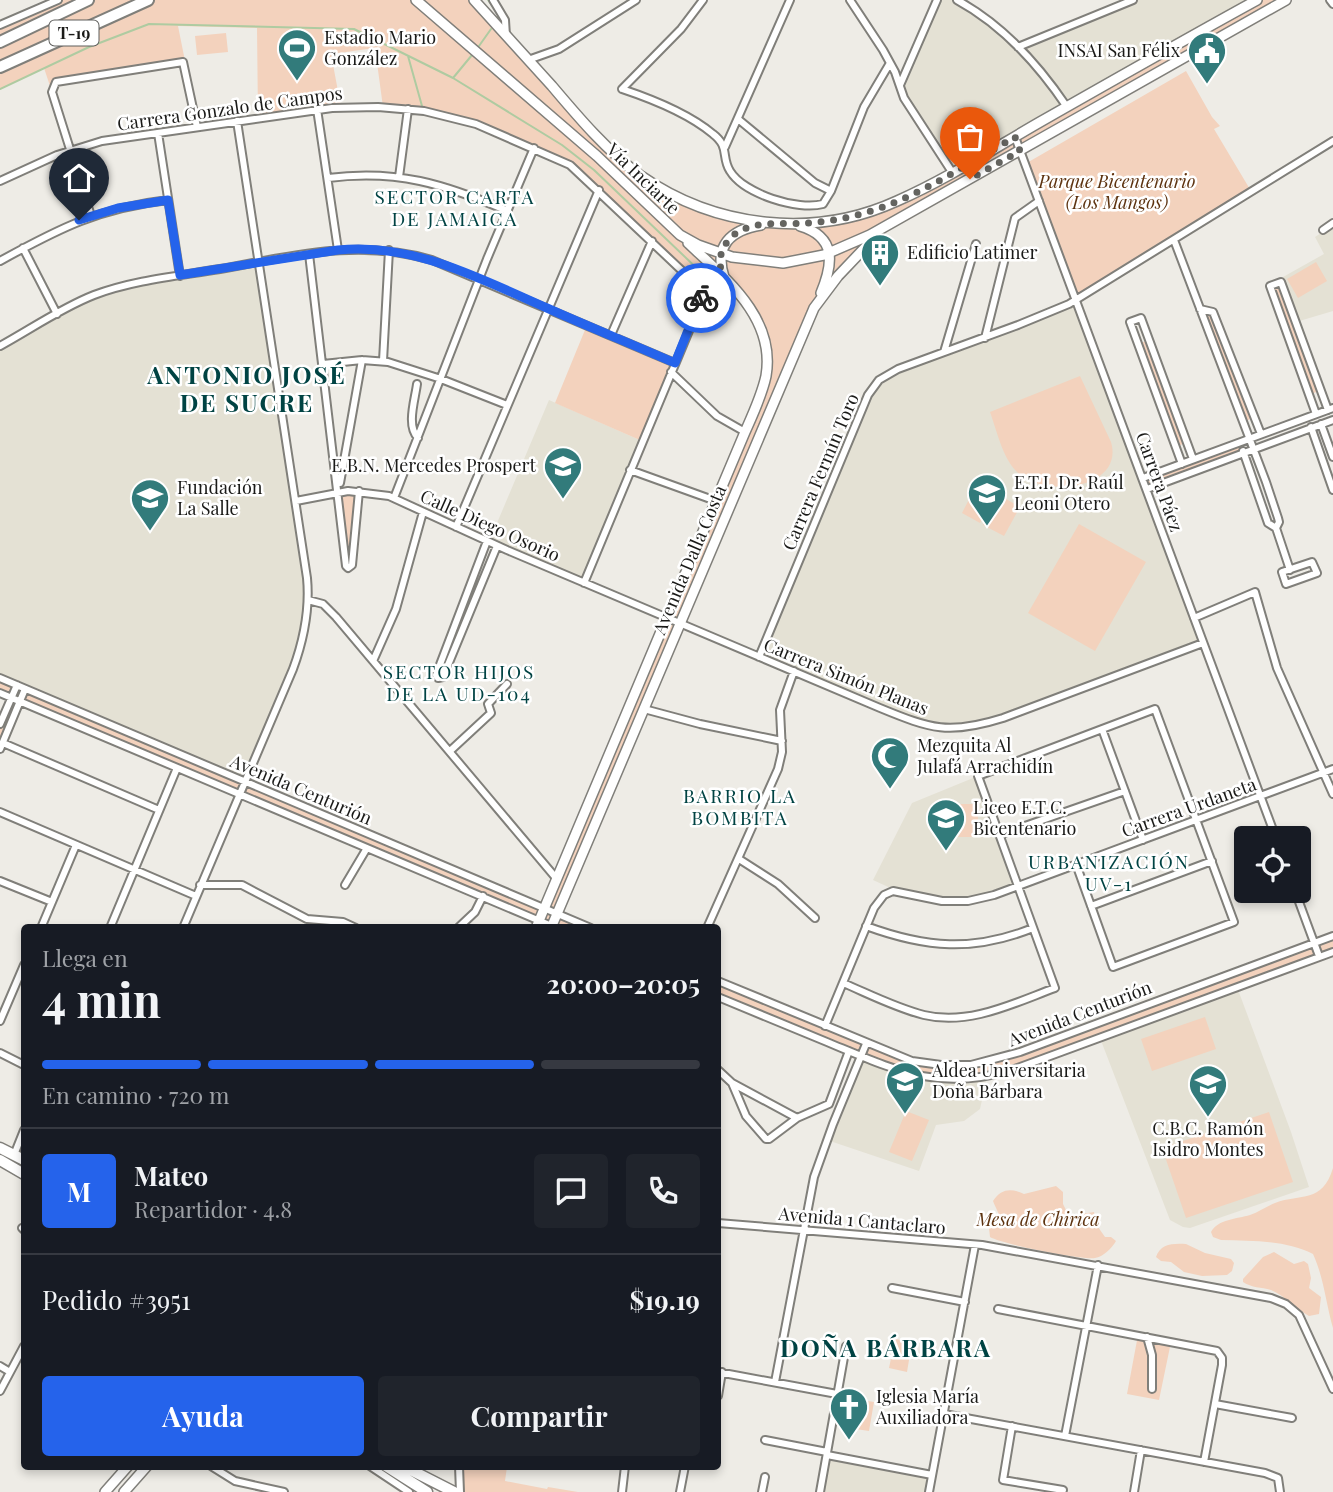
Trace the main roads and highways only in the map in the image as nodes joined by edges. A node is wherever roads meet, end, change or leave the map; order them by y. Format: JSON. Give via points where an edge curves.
{"nodes":[{"id":1,"x":88,"y":0,"type":"edge"},
{"id":2,"x":148,"y":0,"type":"edge"},
{"id":3,"x":0,"y":43,"type":"edge"},
{"id":4,"x":0,"y":67,"type":"edge"},
{"id":5,"x":0,"y":1148,"type":"edge"},
{"id":6,"x":21,"y":1158,"type":"edge"},
{"id":7,"x":0,"y":1160,"type":"edge"},
{"id":8,"x":21,"y":1172,"type":"edge"},
{"id":9,"x":392,"y":1470,"type":"edge"},
{"id":10,"x":411,"y":1470,"type":"edge"},
{"id":11,"x":427,"y":1492,"type":"edge"},
{"id":12,"x":454,"y":1492,"type":"edge"}],
"edges":[{"from":1,"to":3,"type":"highway","number":"T-19"},
{"from":2,"to":4,"type":"highway","number":"T-19"},
{"from":5,"to":6,"type":"main road"},
{"from":7,"to":8,"type":"main road"},
{"from":9,"to":11,"type":"main road"},
{"from":10,"to":12,"type":"main road"}]}
